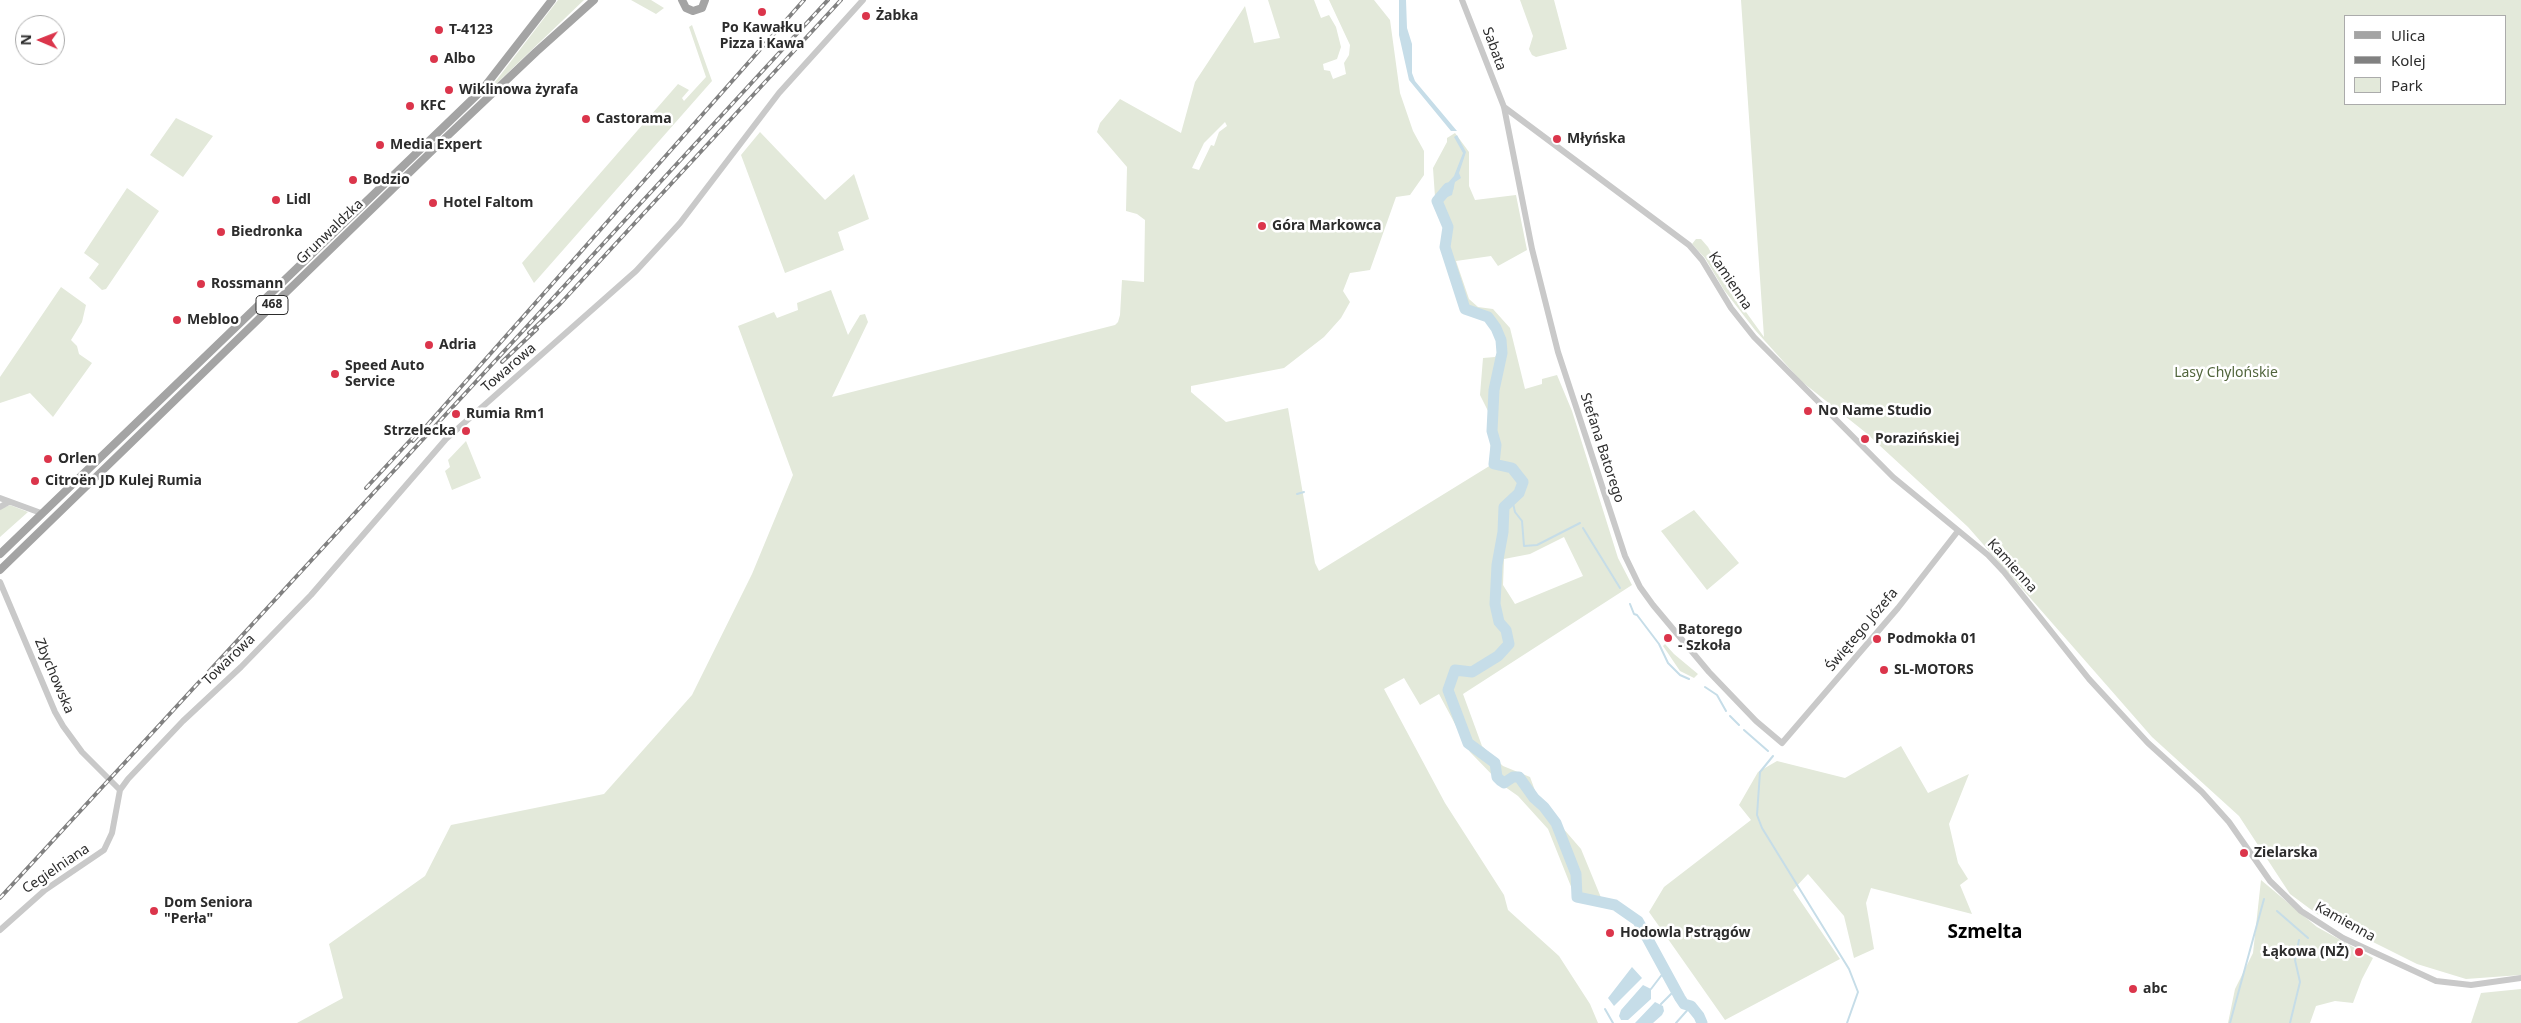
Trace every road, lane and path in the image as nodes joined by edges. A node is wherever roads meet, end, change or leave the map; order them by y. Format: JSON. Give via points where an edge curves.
{"nodes":[{"id":1,"x":552,"y":0,"type":"edge"},
{"id":2,"x":594,"y":0,"type":"edge"},
{"id":3,"x":682,"y":0,"type":"edge"},
{"id":4,"x":705,"y":0,"type":"edge"},
{"id":5,"x":863,"y":0,"type":"edge"},
{"id":6,"x":1462,"y":0,"type":"edge"},
{"id":7,"x":1504,"y":107,"type":"junction"},
{"id":8,"x":0,"y":498,"type":"edge"},
{"id":9,"x":9,"y":502,"type":"junction"},
{"id":10,"x":0,"y":507,"type":"edge"},
{"id":11,"x":41,"y":513,"type":"junction"},
{"id":12,"x":1958,"y":531,"type":"junction"},
{"id":13,"x":0,"y":554,"type":"edge"},
{"id":14,"x":0,"y":570,"type":"edge"},
{"id":15,"x":0,"y":582,"type":"edge"},
{"id":16,"x":1782,"y":743,"type":"joint"},
{"id":17,"x":120,"y":790,"type":"junction"},
{"id":18,"x":0,"y":930,"type":"edge"},
{"id":19,"x":2521,"y":978,"type":"edge"}],
"edges":[{"from":1,"to":11,"type":"main road","name":"Grunwaldzka","number":"468","via":[[482,90]]},
{"from":2,"to":14,"type":"main road","name":"Grunwaldzka","number":"468","via":[[446,137]]},
{"from":3,"to":4,"type":"main road","via":[[686,8],[693,11],[702,8]]},
{"from":5,"to":17,"type":"street","name":"Towarowa","via":[[779,93],[660,246],[630,277],[446,439],[311,595],[183,721]]},
{"from":6,"to":7,"type":"street","name":"Sabata"},
{"from":7,"to":12,"type":"street","name":"Kamienna","via":[[1689,245],[1754,337],[1893,477]]},
{"from":7,"to":16,"type":"street","name":"Stefana Batorego","via":[[1532,250],[1558,352],[1632,573],[1653,606],[1682,640],[1756,721]]},
{"from":8,"to":9,"type":"street"},
{"from":9,"to":10,"type":"street"},
{"from":9,"to":11,"type":"street"},
{"from":11,"to":13,"type":"main road","name":"Grunwaldzka","number":"468"},
{"from":12,"to":16,"type":"street","name":"Świętego Józefa","via":[[1898,608]]},
{"from":12,"to":19,"type":"street","name":"Kamienna","via":[[2004,572],[2089,679],[2148,743],[2202,792],[2229,822],[2270,881],[2301,911],[2343,938],[2436,981],[2454,985]]},
{"from":15,"to":17,"type":"street","name":"Zbychowska","via":[[58,719],[82,752]]},
{"from":17,"to":18,"type":"street","name":"Cegielniana","via":[[112,834],[104,850],[45,890]]}]}
